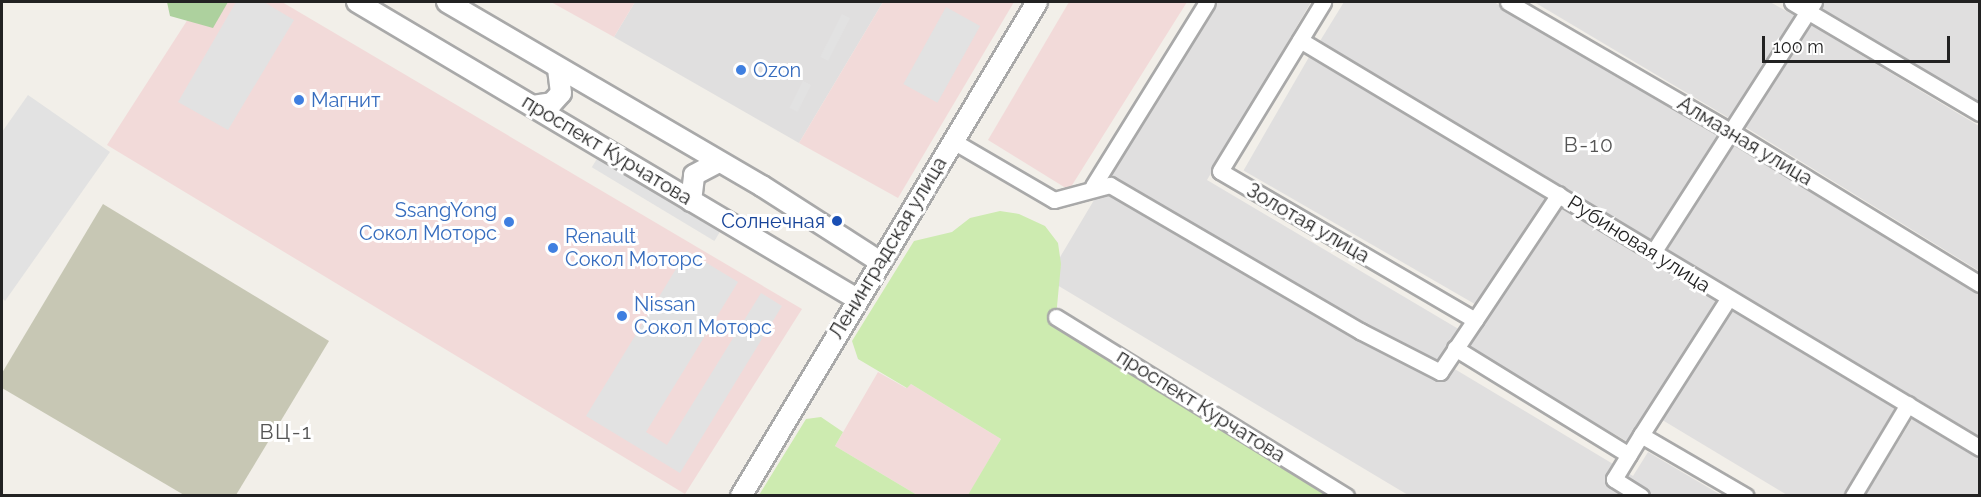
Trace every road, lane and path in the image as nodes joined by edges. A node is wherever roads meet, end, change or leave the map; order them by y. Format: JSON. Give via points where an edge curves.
{"nodes":[{"id":1,"x":357,"y":2,"type":"edge"},
{"id":2,"x":447,"y":2,"type":"edge"},
{"id":3,"x":1032,"y":2,"type":"edge"},
{"id":4,"x":1037,"y":2,"type":"edge"},
{"id":5,"x":1206,"y":2,"type":"edge"},
{"id":6,"x":1323,"y":2,"type":"edge"},
{"id":7,"x":1508,"y":2,"type":"edge"},
{"id":8,"x":1792,"y":2,"type":"edge"},
{"id":9,"x":1811,"y":6,"type":"edge"},
{"id":10,"x":1300,"y":40,"type":"junction"},
{"id":11,"x":558,"y":68,"type":"junction"},
{"id":12,"x":533,"y":106,"type":"junction"},
{"id":13,"x":1980,"y":113,"type":"edge"},
{"id":14,"x":1730,"y":131,"type":"junction"},
{"id":15,"x":953,"y":141,"type":"junction"},
{"id":16,"x":718,"y":162,"type":"junction"},
{"id":17,"x":1093,"y":186,"type":"junction"},
{"id":18,"x":1559,"y":194,"type":"junction"},
{"id":19,"x":691,"y":201,"type":"junction"},
{"id":20,"x":1654,"y":251,"type":"junction"},
{"id":21,"x":878,"y":260,"type":"junction"},
{"id":22,"x":1980,"y":284,"type":"edge"},
{"id":23,"x":856,"y":299,"type":"junction"},
{"id":24,"x":1728,"y":299,"type":"junction"},
{"id":25,"x":1056,"y":317,"type":"dead end"},
{"id":26,"x":1475,"y":320,"type":"junction"},
{"id":27,"x":1455,"y":348,"type":"junction"},
{"id":28,"x":1908,"y":404,"type":"junction"},
{"id":29,"x":1641,"y":435,"type":"junction"},
{"id":30,"x":1980,"y":447,"type":"edge"},
{"id":31,"x":1629,"y":455,"type":"junction"},
{"id":32,"x":739,"y":495,"type":"edge"},
{"id":33,"x":1346,"y":495,"type":"edge"},
{"id":34,"x":1641,"y":495,"type":"edge"},
{"id":35,"x":1746,"y":495,"type":"edge"},
{"id":36,"x":1853,"y":495,"type":"edge"}],
"edges":[{"from":1,"to":12,"type":"street","name":"проспект Курчатова"},
{"from":2,"to":11,"type":"street"},
{"from":3,"to":21,"type":"street"},
{"from":4,"to":15,"type":"street","name":"Ленинградская улица"},
{"from":5,"to":17,"type":"street"},
{"from":6,"to":10,"type":"street"},
{"from":7,"to":14,"type":"street","name":"Алмазная улица"},
{"from":8,"to":9,"type":"street"},
{"from":9,"to":13,"type":"street"},
{"from":9,"to":14,"type":"street"},
{"from":10,"to":18,"type":"street","name":"Рубиновая улица"},
{"from":10,"to":26,"type":"street","name":"Золотая улица","via":[[1220,171]]},
{"from":11,"to":12,"type":"street","via":[[561,93],[552,103]]},
{"from":11,"to":16,"type":"street"},
{"from":12,"to":19,"type":"street","name":"проспект Курчатова"},
{"from":14,"to":20,"type":"street"},
{"from":14,"to":22,"type":"street","name":"Алмазная улица"},
{"from":15,"to":17,"type":"street","via":[[1054,200],[1080,195]]},
{"from":15,"to":21,"type":"street","name":"Ленинградская улица"},
{"from":16,"to":19,"type":"street","via":[[694,175]]},
{"from":16,"to":21,"type":"street"},
{"from":17,"to":27,"type":"street","via":[[1110,185],[1360,331],[1440,372]]},
{"from":18,"to":20,"type":"street","name":"Рубиновая улица"},
{"from":18,"to":26,"type":"street"},
{"from":19,"to":23,"type":"street","name":"проспект Курчатова"},
{"from":20,"to":24,"type":"street","name":"Рубиновая улица"},
{"from":21,"to":23,"type":"street","name":"Ленинградская улица"},
{"from":23,"to":32,"type":"street","name":"Ленинградская улица"},
{"from":24,"to":28,"type":"street","name":"Рубиновая улица"},
{"from":24,"to":29,"type":"street"},
{"from":25,"to":33,"type":"street","name":"проспект Курчатова"},
{"from":26,"to":27,"type":"street"},
{"from":27,"to":31,"type":"street"},
{"from":28,"to":30,"type":"street","name":"Рубиновая улица"},
{"from":28,"to":36,"type":"street"},
{"from":29,"to":31,"type":"street"},
{"from":29,"to":35,"type":"street"},
{"from":31,"to":34,"type":"street","via":[[1614,479]]}]}
